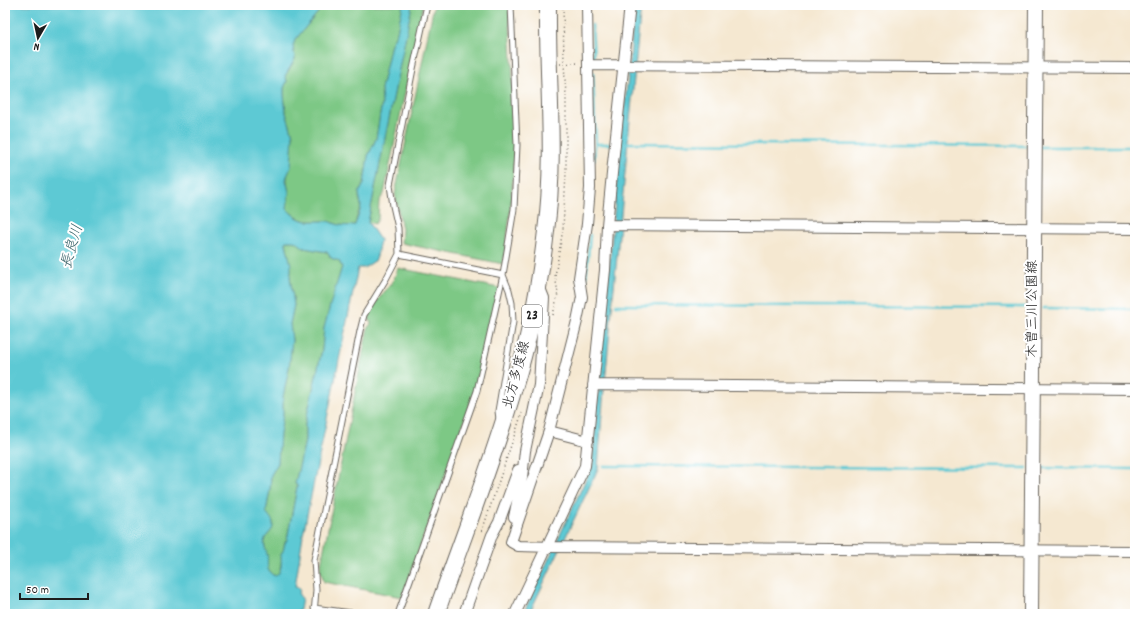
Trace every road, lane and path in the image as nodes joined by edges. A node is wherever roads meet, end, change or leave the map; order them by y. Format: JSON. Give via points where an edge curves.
{"nodes":[{"id":1,"x":427,"y":5,"type":"edge"},
{"id":2,"x":511,"y":5,"type":"edge"},
{"id":3,"x":548,"y":5,"type":"edge"},
{"id":4,"x":587,"y":5,"type":"edge"},
{"id":5,"x":630,"y":5,"type":"edge"},
{"id":6,"x":1036,"y":5,"type":"edge"},
{"id":7,"x":589,"y":63,"type":"junction"},
{"id":8,"x":549,"y":64,"type":"junction"},
{"id":9,"x":629,"y":65,"type":"junction"},
{"id":10,"x":1036,"y":67,"type":"junction"},
{"id":11,"x":1135,"y":68,"type":"edge"},
{"id":12,"x":613,"y":225,"type":"junction"},
{"id":13,"x":1033,"y":228,"type":"junction"},
{"id":14,"x":1135,"y":229,"type":"edge"},
{"id":15,"x":399,"y":254,"type":"junction"},
{"id":16,"x":503,"y":275,"type":"junction"},
{"id":17,"x":539,"y":284,"type":"junction"},
{"id":18,"x":598,"y":385,"type":"junction"},
{"id":19,"x":1032,"y":388,"type":"junction"},
{"id":20,"x":1135,"y":389,"type":"edge"},
{"id":21,"x":549,"y":431,"type":"junction"},
{"id":22,"x":501,"y":432,"type":"junction"},
{"id":23,"x":588,"y":441,"type":"junction"},
{"id":24,"x":525,"y":451,"type":"junction"},
{"id":25,"x":511,"y":542,"type":"junction"},
{"id":26,"x":549,"y":547,"type":"junction"},
{"id":27,"x":1031,"y":550,"type":"junction"},
{"id":28,"x":1135,"y":551,"type":"edge"},
{"id":29,"x":314,"y":608,"type":"junction"},
{"id":30,"x":314,"y":614,"type":"edge"},
{"id":31,"x":359,"y":614,"type":"edge"},
{"id":32,"x":398,"y":614,"type":"edge"},
{"id":33,"x":436,"y":614,"type":"edge"},
{"id":34,"x":464,"y":614,"type":"edge"},
{"id":35,"x":515,"y":614,"type":"edge"},
{"id":36,"x":1031,"y":614,"type":"edge"}],
"edges":[{"from":1,"to":15,"type":"lane","via":[[390,186],[398,228]]},
{"from":2,"to":16,"type":"lane","via":[[517,145],[514,209]]},
{"from":3,"to":8,"type":"main road","name":"北方多度線","number":"23"},
{"from":4,"to":7,"type":"street"},
{"from":5,"to":9,"type":"street"},
{"from":6,"to":10,"type":"main road","name":"木曽三川公園線"},
{"from":7,"to":8,"type":"path"},
{"from":7,"to":9,"type":"street"},
{"from":7,"to":21,"type":"street","via":[[590,188],[579,278],[582,297]]},
{"from":8,"to":17,"type":"main road","name":"北方多度線","number":"23","via":[[550,192]]},
{"from":9,"to":10,"type":"street"},
{"from":9,"to":12,"type":"street"},
{"from":10,"to":11,"type":"street"},
{"from":10,"to":13,"type":"main road","name":"木曽三川公園線"},
{"from":12,"to":13,"type":"street"},
{"from":12,"to":18,"type":"street","via":[[605,270]]},
{"from":13,"to":14,"type":"street"},
{"from":13,"to":19,"type":"main road","name":"木曽三川公園線"},
{"from":15,"to":16,"type":"lane"},
{"from":15,"to":29,"type":"lane","via":[[364,315],[360,331],[314,560]]},
{"from":16,"to":22,"type":"lane","via":[[510,290],[513,322],[498,411]]},
{"from":16,"to":32,"type":"lane","via":[[477,391]]},
{"from":17,"to":22,"type":"main road","name":"北方多度線","number":"23","via":[[526,345]]},
{"from":17,"to":24,"type":"street","via":[[544,298],[539,385]]},
{"from":18,"to":19,"type":"street"},
{"from":18,"to":23,"type":"street"},
{"from":19,"to":20,"type":"street"},
{"from":19,"to":27,"type":"main road","name":"木曽三川公園線"},
{"from":21,"to":23,"type":"street"},
{"from":21,"to":25,"type":"street"},
{"from":22,"to":33,"type":"main road","name":"北方多度線","number":"23"},
{"from":23,"to":26,"type":"street","via":[[585,466]]},
{"from":24,"to":25,"type":"street"},
{"from":24,"to":34,"type":"street"},
{"from":25,"to":26,"type":"street","via":[[518,546]]},
{"from":26,"to":27,"type":"street"},
{"from":26,"to":35,"type":"street"},
{"from":27,"to":28,"type":"street"},
{"from":27,"to":36,"type":"main road","name":"木曽三川公園線"},
{"from":29,"to":30,"type":"lane"},
{"from":29,"to":31,"type":"lane"}]}
